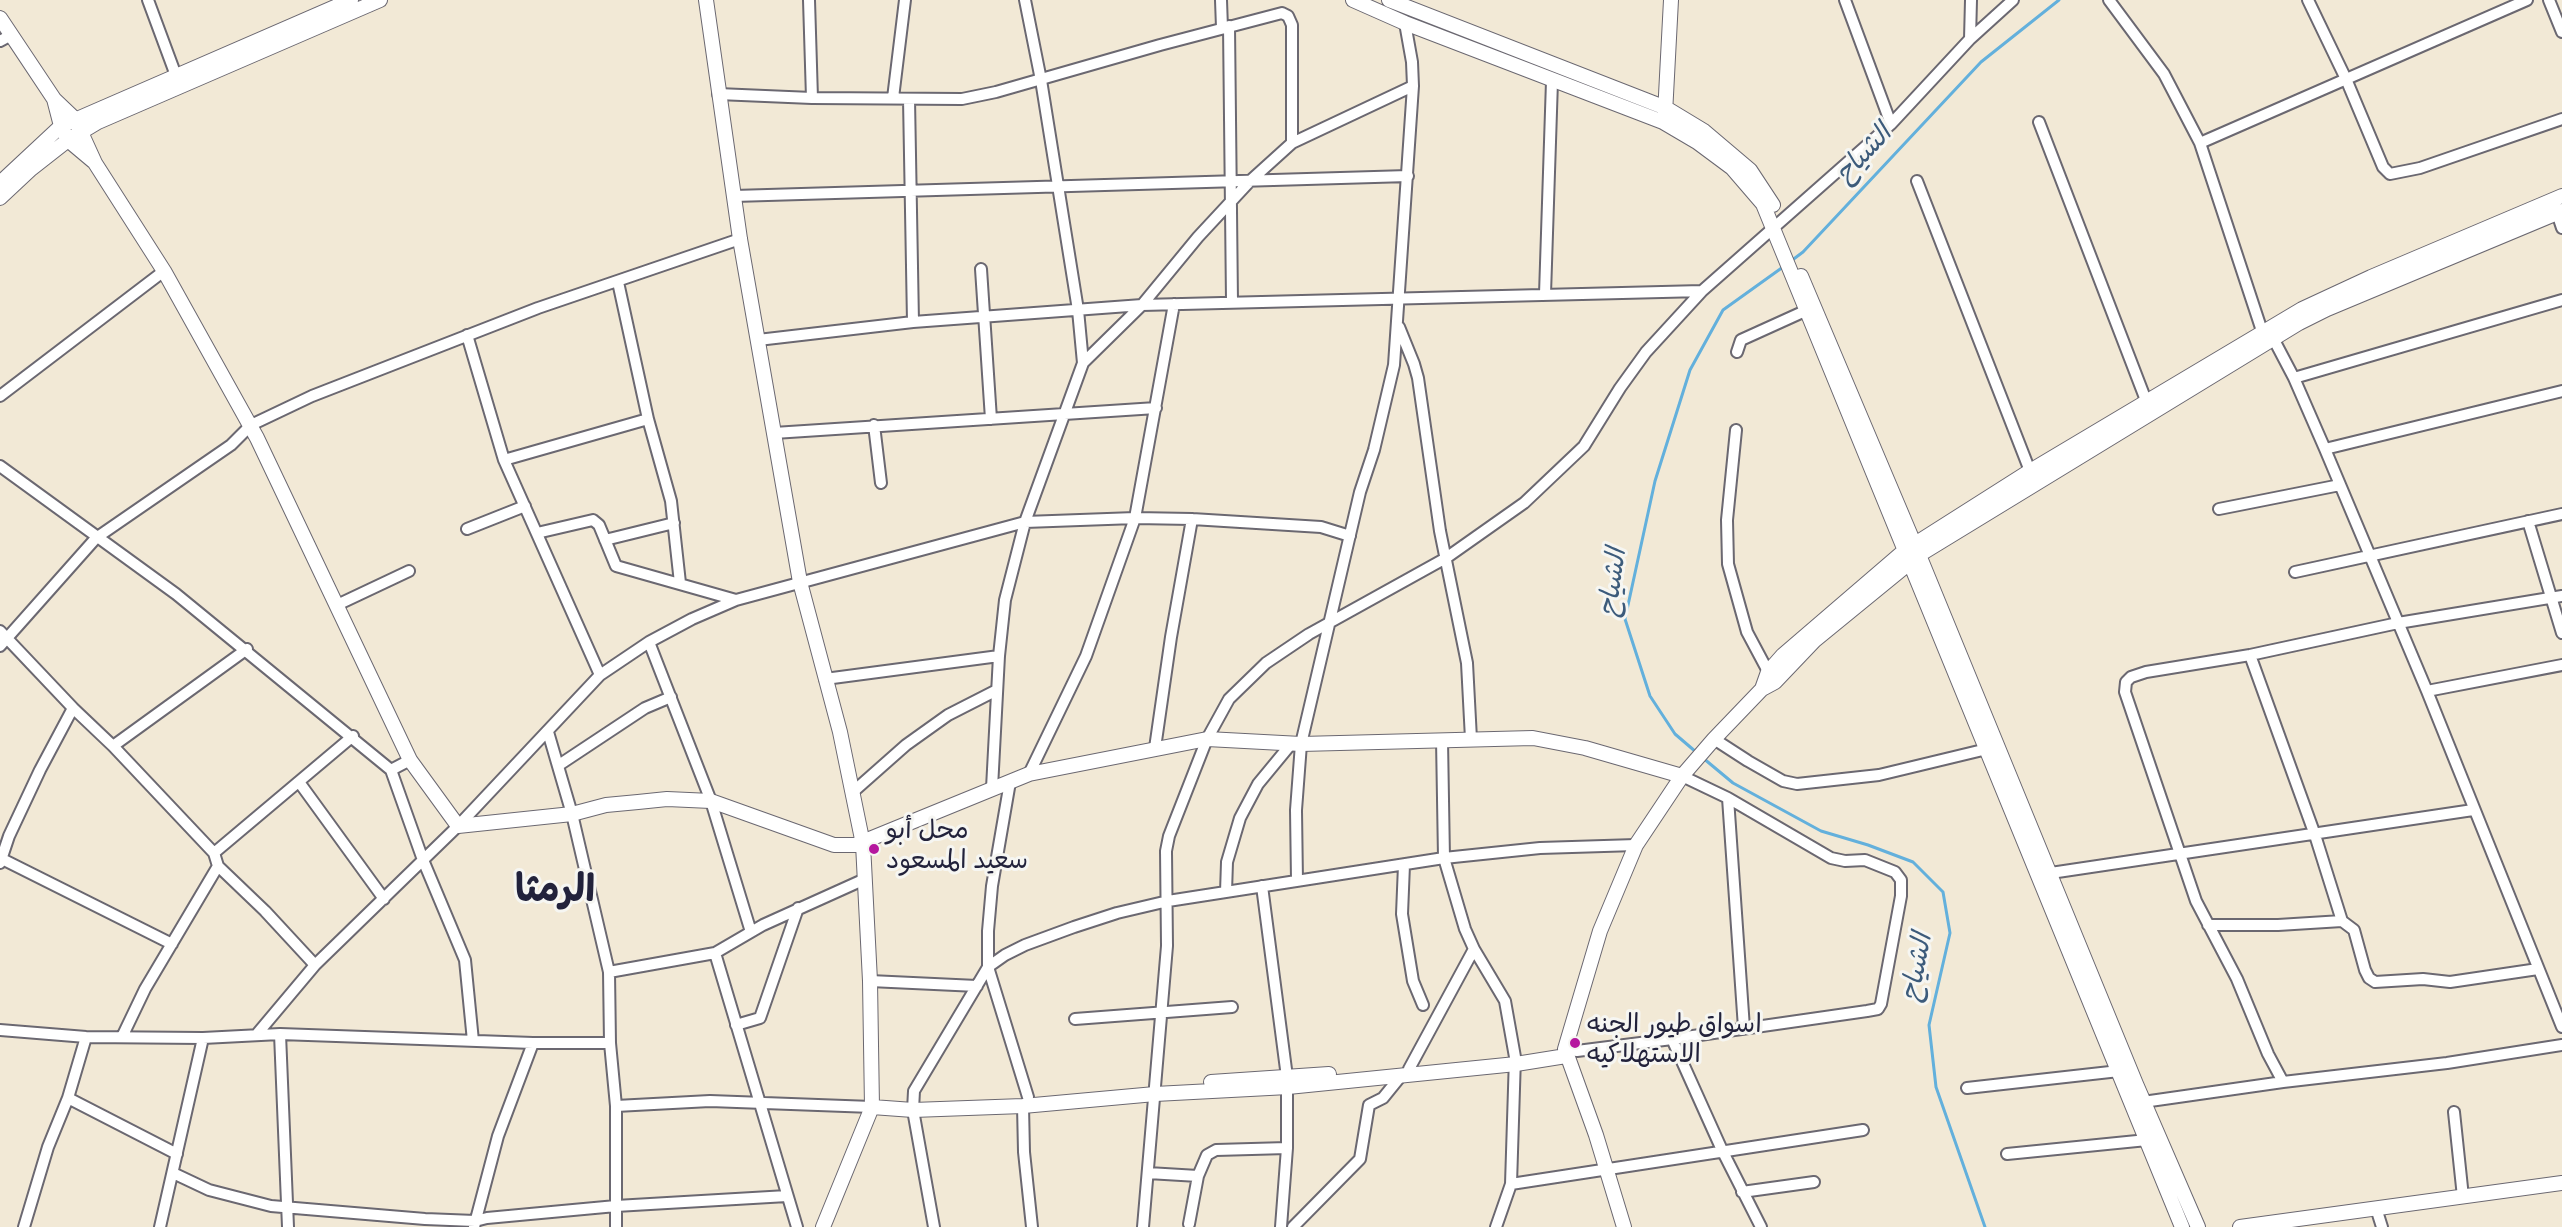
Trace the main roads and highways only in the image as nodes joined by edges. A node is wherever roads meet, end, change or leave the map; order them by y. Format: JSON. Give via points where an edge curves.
{"nodes":[{"id":1,"x":351,"y":0,"type":"edge"},
{"id":2,"x":380,"y":0,"type":"edge"},
{"id":3,"x":706,"y":0,"type":"edge"},
{"id":4,"x":1353,"y":0,"type":"edge"},
{"id":5,"x":1389,"y":0,"type":"edge"},
{"id":6,"x":1671,"y":0,"type":"edge"},
{"id":7,"x":1402,"y":3,"type":"edge"},
{"id":8,"x":0,"y":18,"type":"edge"},
{"id":9,"x":1405,"y":22,"type":"junction"},
{"id":10,"x":5,"y":38,"type":"edge"},
{"id":11,"x":178,"y":82,"type":"junction"},
{"id":12,"x":54,"y":99,"type":"junction"},
{"id":13,"x":1664,"y":115,"type":"junction"},
{"id":14,"x":79,"y":125,"type":"junction"},
{"id":15,"x":61,"y":126,"type":"junction"},
{"id":16,"x":68,"y":140,"type":"junction"},
{"id":17,"x":95,"y":163,"type":"junction"},
{"id":18,"x":0,"y":183,"type":"edge"},
{"id":19,"x":2562,"y":196,"type":"edge"},
{"id":20,"x":0,"y":198,"type":"edge"},
{"id":21,"x":2559,"y":212,"type":"edge"},
{"id":22,"x":2426,"y":260,"type":"junction"},
{"id":23,"x":1794,"y":271,"type":"junction"},
{"id":24,"x":2267,"y":335,"type":"junction"},
{"id":25,"x":1911,"y":553,"type":"junction"},
{"id":26,"x":1686,"y":772,"type":"junction"},
{"id":27,"x":863,"y":843,"type":"junction"},
{"id":28,"x":2044,"y":874,"type":"junction"},
{"id":29,"x":1570,"y":1052,"type":"junction"},
{"id":30,"x":872,"y":1107,"type":"junction"},
{"id":31,"x":2562,"y":1183,"type":"edge"},
{"id":32,"x":823,"y":1227,"type":"edge"},
{"id":33,"x":1624,"y":1227,"type":"edge"},
{"id":34,"x":2182,"y":1227,"type":"edge"},
{"id":35,"x":2198,"y":1227,"type":"edge"},
{"id":36,"x":2240,"y":1227,"type":"edge"}],
"edges":[{"from":1,"to":11,"type":"main road"},
{"from":2,"to":11,"type":"main road"},
{"from":3,"to":27,"type":"main road","via":[[740,239],[800,582],[840,732]]},
{"from":4,"to":9,"type":"main road"},
{"from":5,"to":7,"type":"main road"},
{"from":6,"to":13,"type":"main road"},
{"from":7,"to":9,"type":"main road"},
{"from":7,"to":13,"type":"main road"},
{"from":8,"to":10,"type":"main road"},
{"from":9,"to":13,"type":"main road","via":[[1552,81]]},
{"from":10,"to":12,"type":"main road"},
{"from":11,"to":14,"type":"main road"},
{"from":12,"to":14,"type":"main road"},
{"from":12,"to":15,"type":"main road"},
{"from":13,"to":23,"type":"main road","via":[[1731,168],[1763,204],[1777,224]]},
{"from":14,"to":15,"type":"main road"},
{"from":14,"to":16,"type":"main road"},
{"from":14,"to":17,"type":"main road"},
{"from":15,"to":16,"type":"main road"},
{"from":15,"to":18,"type":"main road"},
{"from":16,"to":17,"type":"main road"},
{"from":16,"to":20,"type":"main road"},
{"from":17,"to":27,"type":"main road","via":[[164,271],[250,425],[410,760],[458,826],[668,799],[711,801],[834,844]]},
{"from":19,"to":22,"type":"main road"},
{"from":21,"to":22,"type":"main road"},
{"from":22,"to":24,"type":"main road","via":[[2312,304]]},
{"from":23,"to":25,"type":"main road"},
{"from":23,"to":25,"type":"main road","via":[[1805,311]]},
{"from":24,"to":25,"type":"main road"},
{"from":24,"to":25,"type":"main road","via":[[2030,471]]},
{"from":25,"to":26,"type":"main road","via":[[1827,615]]},
{"from":25,"to":28,"type":"main road"},
{"from":25,"to":28,"type":"main road","via":[[1987,750]]},
{"from":26,"to":27,"type":"main road","via":[[1524,737],[1296,744],[1207,739],[1029,774]]},
{"from":26,"to":29,"type":"main road","via":[[1636,845],[1600,931]]},
{"from":27,"to":30,"type":"main road"},
{"from":28,"to":34,"type":"main road"},
{"from":28,"to":35,"type":"main road"},
{"from":29,"to":30,"type":"main road","via":[[1405,1073],[1026,1102]]},
{"from":29,"to":33,"type":"main road"},
{"from":30,"to":32,"type":"main road"},
{"from":31,"to":36,"type":"main road"}]}
